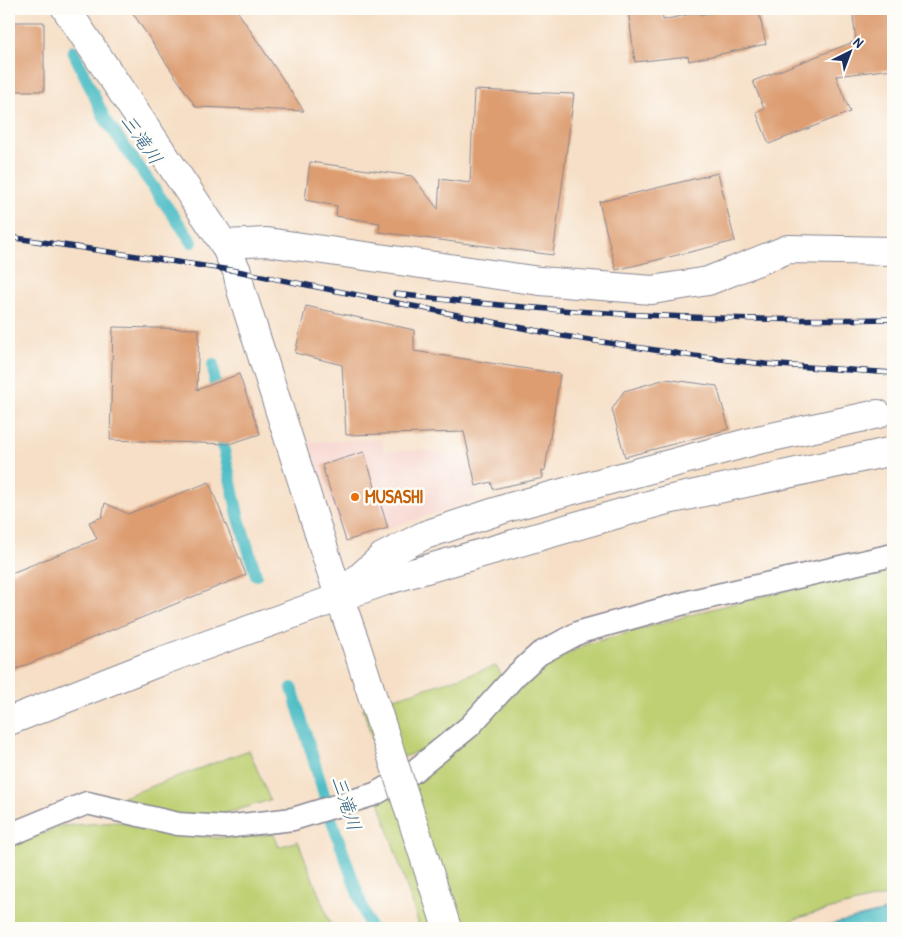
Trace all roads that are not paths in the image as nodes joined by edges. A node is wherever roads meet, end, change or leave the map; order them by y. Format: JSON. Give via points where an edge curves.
{"nodes":[{"id":1,"x":79,"y":16,"type":"edge"},
{"id":2,"x":224,"y":244,"type":"junction"},
{"id":3,"x":893,"y":251,"type":"edge"},
{"id":4,"x":878,"y":414,"type":"dead end"},
{"id":5,"x":893,"y":451,"type":"edge"},
{"id":6,"x":893,"y":555,"type":"edge"},
{"id":7,"x":339,"y":596,"type":"junction"},
{"id":8,"x":9,"y":721,"type":"edge"},
{"id":9,"x":9,"y":835,"type":"edge"},
{"id":10,"x":447,"y":928,"type":"edge"}],
"edges":[{"from":1,"to":2,"type":"street"},
{"from":2,"to":3,"type":"street","via":[[267,242],[540,281],[652,290],[708,281],[788,249]]},
{"from":2,"to":7,"type":"street","via":[[237,271]]},
{"from":4,"to":7,"type":"street","via":[[749,442],[510,507],[425,535],[382,557]]},
{"from":5,"to":7,"type":"street","via":[[663,501]]},
{"from":6,"to":9,"type":"lane","via":[[692,601],[580,632],[539,654],[470,726],[413,772],[375,794],[293,819],[225,827],[188,825],[87,803]]},
{"from":7,"to":8,"type":"street"},
{"from":7,"to":10,"type":"street","bridge":true}]}
